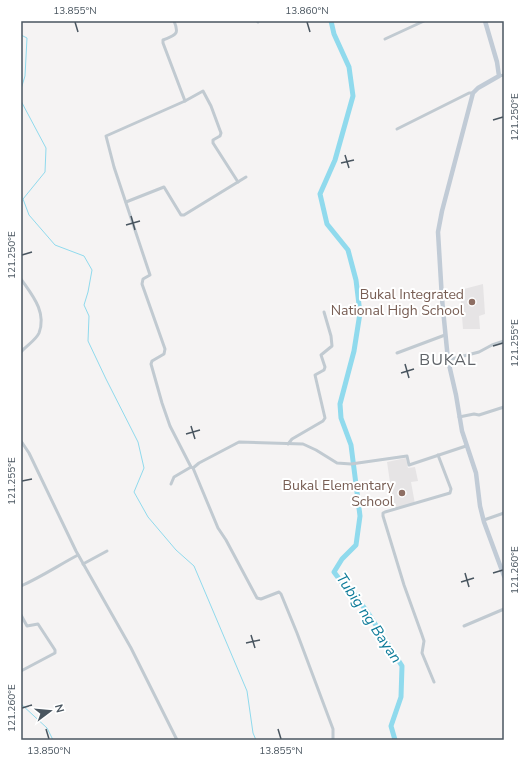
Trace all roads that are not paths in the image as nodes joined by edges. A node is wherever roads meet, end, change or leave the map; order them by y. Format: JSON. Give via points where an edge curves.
{"nodes":[{"id":1,"x":174,"y":21,"type":"edge"},
{"id":2,"x":424,"y":21,"type":"edge"},
{"id":3,"x":485,"y":21,"type":"edge"},
{"id":4,"x":385,"y":40,"type":"dead end"},
{"id":5,"x":502,"y":75,"type":"edge"},
{"id":6,"x":473,"y":93,"type":"junction"},
{"id":7,"x":184,"y":101,"type":"junction"},
{"id":8,"x":397,"y":129,"type":"dead end"},
{"id":9,"x":246,"y":177,"type":"dead end"},
{"id":10,"x":238,"y":182,"type":"junction"},
{"id":11,"x":126,"y":202,"type":"junction"},
{"id":12,"x":21,"y":279,"type":"edge"},
{"id":13,"x":324,"y":312,"type":"dead end"},
{"id":14,"x":445,"y":335,"type":"junction"},
{"id":15,"x":504,"y":341,"type":"edge"},
{"id":16,"x":21,"y":352,"type":"edge"},
{"id":17,"x":397,"y":354,"type":"dead end"},
{"id":18,"x":448,"y":360,"type":"junction"},
{"id":19,"x":504,"y":407,"type":"edge"},
{"id":20,"x":459,"y":417,"type":"junction"},
{"id":21,"x":21,"y":441,"type":"edge"},
{"id":22,"x":288,"y":444,"type":"junction"},
{"id":23,"x":466,"y":446,"type":"junction"},
{"id":24,"x":438,"y":455,"type":"junction"},
{"id":25,"x":192,"y":468,"type":"junction"},
{"id":26,"x":171,"y":484,"type":"dead end"},
{"id":27,"x":504,"y":513,"type":"edge"},
{"id":28,"x":484,"y":520,"type":"junction"},
{"id":29,"x":107,"y":551,"type":"dead end"},
{"id":30,"x":78,"y":555,"type":"junction"},
{"id":31,"x":83,"y":564,"type":"junction"},
{"id":32,"x":504,"y":576,"type":"edge"},
{"id":33,"x":21,"y":586,"type":"edge"},
{"id":34,"x":504,"y":609,"type":"edge"},
{"id":35,"x":21,"y":615,"type":"edge"},
{"id":36,"x":464,"y":626,"type":"dead end"},
{"id":37,"x":21,"y":671,"type":"edge"},
{"id":38,"x":434,"y":682,"type":"dead end"},
{"id":39,"x":177,"y":740,"type":"edge"},
{"id":40,"x":333,"y":740,"type":"edge"}],
"edges":[{"from":1,"to":7,"type":"street","via":[[177,32],[162,43]]},
{"from":2,"to":4,"type":"street"},
{"from":3,"to":5,"type":"main road"},
{"from":5,"to":6,"type":"main road"},
{"from":6,"to":8,"type":"street"},
{"from":6,"to":14,"type":"main road","via":[[438,232]]},
{"from":7,"to":10,"type":"street","via":[[203,91],[221,133],[213,143]]},
{"from":7,"to":11,"type":"street","via":[[106,136]]},
{"from":9,"to":10,"type":"street"},
{"from":10,"to":11,"type":"street","via":[[184,215],[181,215],[164,187]]},
{"from":11,"to":25,"type":"street","via":[[150,275],[143,279],[142,284],[165,349],[164,354],[151,364],[170,426]]},
{"from":12,"to":16,"type":"street","via":[[38,304],[40,326],[38,335]]},
{"from":13,"to":22,"type":"street","via":[[332,346],[321,355],[325,367],[316,375],[326,418]]},
{"from":14,"to":17,"type":"street"},
{"from":14,"to":18,"type":"main road"},
{"from":15,"to":18,"type":"street","via":[[479,352]]},
{"from":18,"to":20,"type":"main road"},
{"from":19,"to":20,"type":"street","via":[[479,415]]},
{"from":20,"to":23,"type":"main road"},
{"from":21,"to":30,"type":"street"},
{"from":22,"to":24,"type":"street","via":[[302,444],[337,463],[359,464],[407,456],[409,465]]},
{"from":22,"to":25,"type":"street","via":[[239,442]]},
{"from":23,"to":24,"type":"street"},
{"from":23,"to":28,"type":"main road","via":[[476,473]]},
{"from":24,"to":38,"type":"street","via":[[451,489],[450,493],[383,513],[424,641],[422,653]]},
{"from":25,"to":26,"type":"street","via":[[174,477]]},
{"from":25,"to":40,"type":"street","via":[[218,528],[257,598],[279,592],[281,594],[333,729]]},
{"from":27,"to":28,"type":"street"},
{"from":28,"to":32,"type":"main road"},
{"from":29,"to":31,"type":"street"},
{"from":30,"to":31,"type":"street"},
{"from":30,"to":33,"type":"street"},
{"from":31,"to":39,"type":"street","via":[[134,654]]},
{"from":34,"to":36,"type":"street"},
{"from":35,"to":37,"type":"street","via":[[27,626],[38,624],[55,652]]}]}
